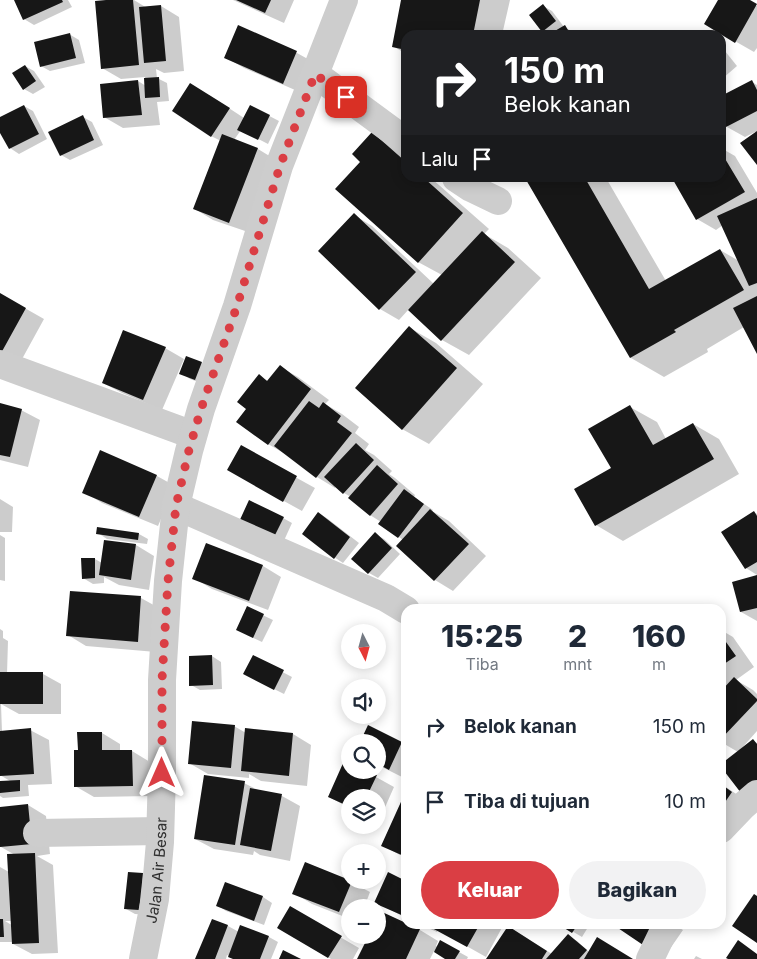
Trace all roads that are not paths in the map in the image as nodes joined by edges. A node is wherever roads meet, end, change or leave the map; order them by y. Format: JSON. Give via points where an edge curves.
{"nodes":[{"id":1,"x":344,"y":0,"type":"edge"},
{"id":2,"x":315,"y":74,"type":"junction"},
{"id":3,"x":401,"y":137,"type":"edge"},
{"id":4,"x":462,"y":182,"type":"edge"},
{"id":5,"x":498,"y":201,"type":"dead end"},
{"id":6,"x":0,"y":364,"type":"edge"},
{"id":7,"x":194,"y":435,"type":"junction"},
{"id":8,"x":176,"y":506,"type":"junction"},
{"id":9,"x":401,"y":607,"type":"edge"},
{"id":10,"x":757,"y":794,"type":"edge"},
{"id":11,"x":726,"y":824,"type":"edge"},
{"id":12,"x":160,"y":831,"type":"junction"},
{"id":13,"x":38,"y":833,"type":"dead end"},
{"id":14,"x":665,"y":929,"type":"edge"},
{"id":15,"x":143,"y":959,"type":"edge"},
{"id":16,"x":650,"y":959,"type":"edge"}],
"edges":[{"from":1,"to":2,"type":"street","name":"Jalan Air Besar"},
{"from":2,"to":3,"type":"street"},
{"from":2,"to":7,"type":"street","name":"Jalan Air Besar","via":[[280,166]]},
{"from":4,"to":5,"type":"street"},
{"from":6,"to":7,"type":"street"},
{"from":7,"to":8,"type":"street","name":"Jalan Air Besar"},
{"from":8,"to":9,"type":"street"},
{"from":8,"to":12,"type":"street","name":"Jalan Air Besar","via":[[162,680]]},
{"from":10,"to":11,"type":"street"},
{"from":12,"to":13,"type":"street"},
{"from":12,"to":15,"type":"street","name":"Jalan Air Besar","via":[[155,899]]},
{"from":14,"to":16,"type":"street"}]}
